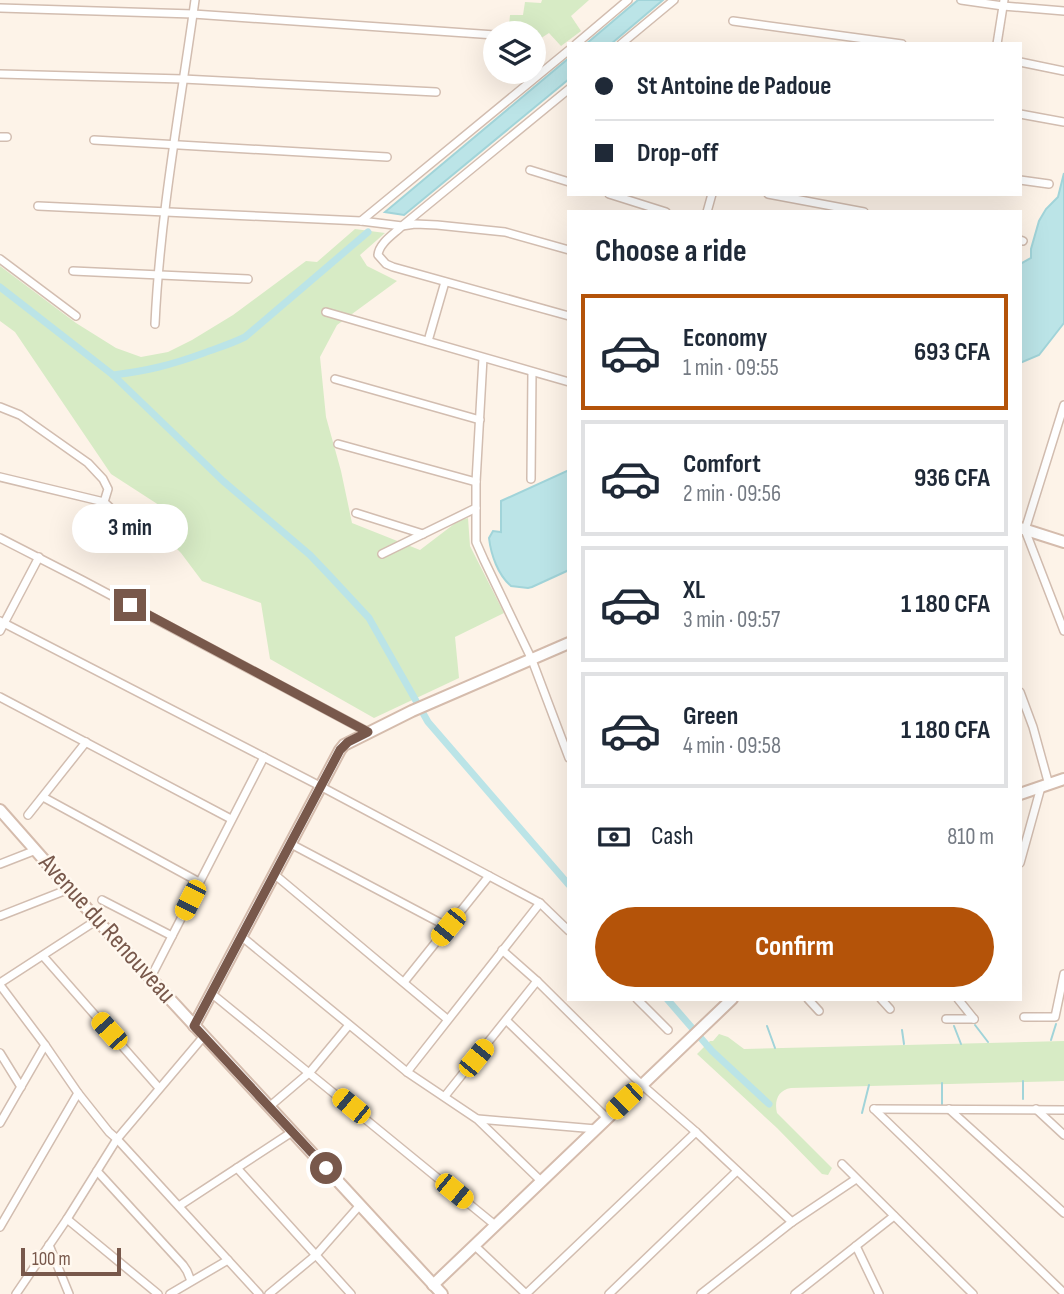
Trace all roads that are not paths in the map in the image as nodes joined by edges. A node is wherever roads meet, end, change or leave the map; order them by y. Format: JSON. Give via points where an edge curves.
{"nodes":[{"id":1,"x":195,"y":0,"type":"edge"},
{"id":2,"x":628,"y":0,"type":"edge"},
{"id":3,"x":674,"y":0,"type":"edge"},
{"id":4,"x":961,"y":0,"type":"edge"},
{"id":5,"x":1004,"y":3,"type":"edge"},
{"id":6,"x":21,"y":4,"type":"edge"},
{"id":7,"x":0,"y":8,"type":"edge"},
{"id":8,"x":1064,"y":11,"type":"edge"},
{"id":9,"x":193,"y":14,"type":"junction"},
{"id":10,"x":733,"y":21,"type":"dead end"},
{"id":11,"x":483,"y":34,"type":"edge"},
{"id":12,"x":578,"y":42,"type":"edge"},
{"id":13,"x":623,"y":42,"type":"edge"},
{"id":14,"x":887,"y":42,"type":"edge"},
{"id":15,"x":998,"y":42,"type":"edge"},
{"id":16,"x":567,"y":52,"type":"edge"},
{"id":17,"x":1022,"y":62,"type":"edge"},
{"id":18,"x":1064,"y":71,"type":"edge"},
{"id":19,"x":0,"y":74,"type":"edge"},
{"id":20,"x":183,"y":79,"type":"junction"},
{"id":21,"x":567,"y":91,"type":"edge"},
{"id":22,"x":436,"y":92,"type":"dead end"},
{"id":23,"x":1022,"y":114,"type":"edge"},
{"id":24,"x":1064,"y":122,"type":"edge"},
{"id":25,"x":94,"y":140,"type":"dead end"},
{"id":26,"x":174,"y":145,"type":"junction"},
{"id":27,"x":387,"y":157,"type":"dead end"},
{"id":28,"x":530,"y":170,"type":"dead end"},
{"id":29,"x":1022,"y":180,"type":"edge"},
{"id":30,"x":567,"y":181,"type":"edge"},
{"id":31,"x":1049,"y":184,"type":"dead end"},
{"id":32,"x":615,"y":196,"type":"edge"},
{"id":33,"x":779,"y":196,"type":"edge"},
{"id":34,"x":38,"y":206,"type":"dead end"},
{"id":35,"x":660,"y":210,"type":"edge"},
{"id":36,"x":853,"y":210,"type":"edge"},
{"id":37,"x":165,"y":212,"type":"junction"},
{"id":38,"x":361,"y":221,"type":"junction"},
{"id":39,"x":402,"y":226,"type":"junction"},
{"id":40,"x":567,"y":249,"type":"edge"},
{"id":41,"x":0,"y":259,"type":"edge"},
{"id":42,"x":74,"y":271,"type":"dead end"},
{"id":43,"x":157,"y":275,"type":"junction"},
{"id":44,"x":248,"y":279,"type":"dead end"},
{"id":45,"x":445,"y":282,"type":"junction"},
{"id":46,"x":326,"y":312,"type":"dead end"},
{"id":47,"x":567,"y":315,"type":"edge"},
{"id":48,"x":76,"y":316,"type":"dead end"},
{"id":49,"x":155,"y":324,"type":"dead end"},
{"id":50,"x":428,"y":341,"type":"junction"},
{"id":51,"x":483,"y":358,"type":"junction"},
{"id":52,"x":532,"y":372,"type":"junction"},
{"id":53,"x":335,"y":379,"type":"dead end"},
{"id":54,"x":567,"y":381,"type":"edge"},
{"id":55,"x":0,"y":401,"type":"edge"},
{"id":56,"x":1064,"y":405,"type":"edge"},
{"id":57,"x":4,"y":408,"type":"edge"},
{"id":58,"x":480,"y":420,"type":"junction"},
{"id":59,"x":338,"y":444,"type":"dead end"},
{"id":60,"x":0,"y":477,"type":"edge"},
{"id":61,"x":531,"y":479,"type":"dead end"},
{"id":62,"x":476,"y":482,"type":"junction"},
{"id":63,"x":104,"y":502,"type":"junction"},
{"id":64,"x":477,"y":508,"type":"junction"},
{"id":65,"x":356,"y":513,"type":"dead end"},
{"id":66,"x":133,"y":523,"type":"dead end"},
{"id":67,"x":1023,"y":529,"type":"edge"},
{"id":68,"x":423,"y":534,"type":"junction"},
{"id":69,"x":0,"y":538,"type":"edge"},
{"id":70,"x":1064,"y":542,"type":"edge"},
{"id":71,"x":382,"y":554,"type":"dead end"},
{"id":72,"x":39,"y":557,"type":"junction"},
{"id":73,"x":1061,"y":614,"type":"edge"},
{"id":74,"x":2,"y":622,"type":"edge"},
{"id":75,"x":0,"y":631,"type":"edge"},
{"id":76,"x":1064,"y":631,"type":"edge"},
{"id":77,"x":567,"y":644,"type":"edge"},
{"id":78,"x":532,"y":660,"type":"junction"},
{"id":79,"x":0,"y":697,"type":"edge"},
{"id":80,"x":1022,"y":697,"type":"edge"},
{"id":81,"x":368,"y":732,"type":"junction"},
{"id":82,"x":86,"y":742,"type":"junction"},
{"id":83,"x":567,"y":753,"type":"edge"},
{"id":84,"x":264,"y":757,"type":"junction"},
{"id":85,"x":1064,"y":779,"type":"edge"},
{"id":86,"x":320,"y":786,"type":"junction"},
{"id":87,"x":1045,"y":786,"type":"junction"},
{"id":88,"x":1022,"y":793,"type":"edge"},
{"id":89,"x":43,"y":797,"type":"junction"},
{"id":90,"x":1,"y":813,"type":"edge"},
{"id":91,"x":28,"y":815,"type":"dead end"},
{"id":92,"x":232,"y":819,"type":"junction"},
{"id":93,"x":290,"y":844,"type":"junction"},
{"id":94,"x":36,"y":850,"type":"junction"},
{"id":95,"x":1022,"y":857,"type":"edge"},
{"id":96,"x":0,"y":864,"type":"edge"},
{"id":97,"x":274,"y":874,"type":"junction"},
{"id":98,"x":489,"y":876,"type":"junction"},
{"id":99,"x":199,"y":882,"type":"junction"},
{"id":100,"x":69,"y":889,"type":"junction"},
{"id":101,"x":103,"y":900,"type":"dead end"},
{"id":102,"x":540,"y":902,"type":"junction"},
{"id":103,"x":0,"y":915,"type":"edge"},
{"id":104,"x":97,"y":920,"type":"junction"},
{"id":105,"x":448,"y":927,"type":"junction"},
{"id":106,"x":567,"y":929,"type":"edge"},
{"id":107,"x":172,"y":936,"type":"junction"},
{"id":108,"x":241,"y":936,"type":"junction"},
{"id":109,"x":502,"y":950,"type":"junction"},
{"id":110,"x":43,"y":956,"type":"junction"},
{"id":111,"x":1064,"y":974,"type":"edge"},
{"id":112,"x":151,"y":977,"type":"junction"},
{"id":113,"x":537,"y":981,"type":"junction"},
{"id":114,"x":404,"y":982,"type":"junction"},
{"id":115,"x":0,"y":984,"type":"edge"},
{"id":116,"x":211,"y":993,"type":"junction"},
{"id":117,"x":639,"y":1001,"type":"edge"},
{"id":118,"x":729,"y":1001,"type":"edge"},
{"id":119,"x":810,"y":1001,"type":"edge"},
{"id":120,"x":883,"y":1001,"type":"edge"},
{"id":121,"x":960,"y":1001,"type":"edge"},
{"id":122,"x":890,"y":1009,"type":"dead end"},
{"id":123,"x":819,"y":1011,"type":"dead end"},
{"id":124,"x":1024,"y":1017,"type":"dead end"},
{"id":125,"x":447,"y":1019,"type":"junction"},
{"id":126,"x":946,"y":1019,"type":"dead end"},
{"id":127,"x":507,"y":1021,"type":"junction"},
{"id":128,"x":349,"y":1025,"type":"junction"},
{"id":129,"x":194,"y":1026,"type":"junction"},
{"id":130,"x":668,"y":1030,"type":"dead end"},
{"id":131,"x":204,"y":1036,"type":"junction"},
{"id":132,"x":45,"y":1045,"type":"junction"},
{"id":133,"x":0,"y":1053,"type":"edge"},
{"id":134,"x":310,"y":1072,"type":"junction"},
{"id":135,"x":407,"y":1072,"type":"junction"},
{"id":136,"x":642,"y":1085,"type":"junction"},
{"id":137,"x":21,"y":1087,"type":"junction"},
{"id":138,"x":159,"y":1088,"type":"junction"},
{"id":139,"x":78,"y":1093,"type":"junction"},
{"id":140,"x":445,"y":1096,"type":"junction"},
{"id":141,"x":269,"y":1107,"type":"junction"},
{"id":142,"x":1036,"y":1109,"type":"junction"},
{"id":143,"x":949,"y":1110,"type":"junction"},
{"id":144,"x":1064,"y":1110,"type":"edge"},
{"id":145,"x":607,"y":1118,"type":"junction"},
{"id":146,"x":477,"y":1119,"type":"junction"},
{"id":147,"x":0,"y":1123,"type":"edge"},
{"id":148,"x":596,"y":1129,"type":"junction"},
{"id":149,"x":292,"y":1132,"type":"junction"},
{"id":150,"x":696,"y":1132,"type":"junction"},
{"id":151,"x":1064,"y":1135,"type":"edge"},
{"id":152,"x":117,"y":1139,"type":"junction"},
{"id":153,"x":842,"y":1164,"type":"dead end"},
{"id":154,"x":237,"y":1168,"type":"junction"},
{"id":155,"x":97,"y":1171,"type":"junction"},
{"id":156,"x":737,"y":1171,"type":"junction"},
{"id":157,"x":856,"y":1179,"type":"junction"},
{"id":158,"x":541,"y":1181,"type":"junction"},
{"id":159,"x":360,"y":1205,"type":"junction"},
{"id":160,"x":179,"y":1206,"type":"junction"},
{"id":161,"x":1064,"y":1213,"type":"edge"},
{"id":162,"x":894,"y":1216,"type":"junction"},
{"id":163,"x":67,"y":1219,"type":"junction"},
{"id":164,"x":792,"y":1222,"type":"junction"},
{"id":165,"x":495,"y":1225,"type":"junction"},
{"id":166,"x":0,"y":1227,"type":"edge"},
{"id":167,"x":49,"y":1245,"type":"junction"},
{"id":168,"x":475,"y":1246,"type":"junction"},
{"id":169,"x":856,"y":1246,"type":"junction"},
{"id":170,"x":316,"y":1255,"type":"junction"},
{"id":171,"x":228,"y":1260,"type":"junction"},
{"id":172,"x":191,"y":1281,"type":"junction"},
{"id":173,"x":808,"y":1284,"type":"junction"},
{"id":174,"x":433,"y":1285,"type":"junction"},
{"id":175,"x":1064,"y":1293,"type":"edge"},
{"id":176,"x":16,"y":1294,"type":"edge"},
{"id":177,"x":69,"y":1294,"type":"edge"},
{"id":178,"x":158,"y":1294,"type":"edge"},
{"id":179,"x":170,"y":1294,"type":"edge"},
{"id":180,"x":260,"y":1294,"type":"edge"},
{"id":181,"x":269,"y":1294,"type":"edge"},
{"id":182,"x":351,"y":1294,"type":"edge"},
{"id":183,"x":442,"y":1294,"type":"edge"},
{"id":184,"x":609,"y":1294,"type":"edge"},
{"id":185,"x":701,"y":1294,"type":"edge"},
{"id":186,"x":795,"y":1294,"type":"edge"},
{"id":187,"x":808,"y":1294,"type":"edge"},
{"id":188,"x":879,"y":1294,"type":"edge"},
{"id":189,"x":973,"y":1294,"type":"edge"}],
"edges":[{"from":1,"to":9,"type":"street"},
{"from":2,"to":12,"type":"street"},
{"from":3,"to":13,"type":"street"},
{"from":4,"to":5,"type":"street"},
{"from":5,"to":8,"type":"street"},
{"from":5,"to":15,"type":"street"},
{"from":6,"to":7,"type":"street"},
{"from":6,"to":9,"type":"street"},
{"from":9,"to":11,"type":"street"},
{"from":9,"to":20,"type":"street"},
{"from":10,"to":14,"type":"street"},
{"from":16,"to":38,"type":"street"},
{"from":17,"to":18,"type":"street"},
{"from":19,"to":20,"type":"street"},
{"from":20,"to":22,"type":"street"},
{"from":20,"to":26,"type":"street"},
{"from":21,"to":39,"type":"street"},
{"from":23,"to":24,"type":"street"},
{"from":25,"to":26,"type":"street"},
{"from":26,"to":27,"type":"street"},
{"from":26,"to":37,"type":"street"},
{"from":28,"to":30,"type":"street"},
{"from":29,"to":31,"type":"street"},
{"from":32,"to":35,"type":"street"},
{"from":33,"to":36,"type":"street"},
{"from":34,"to":37,"type":"street"},
{"from":37,"to":38,"type":"street"},
{"from":37,"to":43,"type":"street"},
{"from":38,"to":39,"type":"street"},
{"from":39,"to":40,"type":"street","via":[[505,232]]},
{"from":39,"to":45,"type":"street","via":[[377,255],[393,267]]},
{"from":41,"to":48,"type":"street"},
{"from":42,"to":43,"type":"street"},
{"from":43,"to":44,"type":"street"},
{"from":43,"to":49,"type":"street"},
{"from":45,"to":47,"type":"street"},
{"from":45,"to":50,"type":"street"},
{"from":46,"to":50,"type":"street"},
{"from":50,"to":51,"type":"street"},
{"from":51,"to":52,"type":"street"},
{"from":51,"to":58,"type":"street"},
{"from":52,"to":54,"type":"street"},
{"from":52,"to":61,"type":"street"},
{"from":53,"to":58,"type":"street"},
{"from":55,"to":57,"type":"street"},
{"from":56,"to":67,"type":"street"},
{"from":57,"to":63,"type":"street","via":[[88,463],[108,489]]},
{"from":58,"to":62,"type":"street"},
{"from":59,"to":62,"type":"street"},
{"from":60,"to":63,"type":"street"},
{"from":62,"to":64,"type":"street"},
{"from":63,"to":66,"type":"street"},
{"from":64,"to":68,"type":"street"},
{"from":64,"to":78,"type":"street","via":[[476,542]]},
{"from":65,"to":68,"type":"street"},
{"from":67,"to":70,"type":"street"},
{"from":67,"to":73,"type":"street"},
{"from":68,"to":71,"type":"street"},
{"from":69,"to":72,"type":"street"},
{"from":72,"to":74,"type":"street"},
{"from":72,"to":81,"type":"street"},
{"from":73,"to":76,"type":"street"},
{"from":74,"to":75,"type":"street"},
{"from":74,"to":84,"type":"street"},
{"from":77,"to":78,"type":"street"},
{"from":78,"to":81,"type":"street"},
{"from":78,"to":83,"type":"street"},
{"from":79,"to":82,"type":"street"},
{"from":80,"to":87,"type":"street"},
{"from":81,"to":86,"type":"street","via":[[344,745]]},
{"from":82,"to":89,"type":"street"},
{"from":82,"to":92,"type":"street"},
{"from":84,"to":86,"type":"street"},
{"from":84,"to":92,"type":"street"},
{"from":85,"to":87,"type":"street"},
{"from":86,"to":93,"type":"street"},
{"from":86,"to":98,"type":"street"},
{"from":87,"to":88,"type":"street"},
{"from":87,"to":95,"type":"street"},
{"from":89,"to":91,"type":"street"},
{"from":89,"to":99,"type":"street"},
{"from":90,"to":94,"type":"street","name":"Avenue du Renouveau"},
{"from":92,"to":99,"type":"street"},
{"from":93,"to":97,"type":"street"},
{"from":93,"to":105,"type":"street"},
{"from":94,"to":96,"type":"street"},
{"from":94,"to":100,"type":"street","name":"Avenue du Renouveau"},
{"from":97,"to":108,"type":"street"},
{"from":97,"to":114,"type":"street"},
{"from":98,"to":102,"type":"street"},
{"from":98,"to":105,"type":"street"},
{"from":99,"to":107,"type":"street"},
{"from":100,"to":103,"type":"street"},
{"from":100,"to":104,"type":"street","name":"Avenue du Renouveau"},
{"from":101,"to":107,"type":"street"},
{"from":102,"to":106,"type":"street"},
{"from":102,"to":109,"type":"street"},
{"from":104,"to":110,"type":"street"},
{"from":104,"to":112,"type":"street","name":"Avenue du Renouveau"},
{"from":105,"to":114,"type":"street"},
{"from":107,"to":112,"type":"street"},
{"from":108,"to":116,"type":"street"},
{"from":108,"to":128,"type":"street"},
{"from":109,"to":113,"type":"street"},
{"from":109,"to":125,"type":"street"},
{"from":110,"to":115,"type":"street"},
{"from":110,"to":138,"type":"street"},
{"from":111,"to":124,"type":"street","via":[[1055,1017]]},
{"from":112,"to":129,"type":"street","name":"Avenue du Renouveau"},
{"from":113,"to":127,"type":"street"},
{"from":113,"to":136,"type":"street"},
{"from":114,"to":125,"type":"street"},
{"from":115,"to":132,"type":"street"},
{"from":116,"to":129,"type":"street"},
{"from":116,"to":134,"type":"street"},
{"from":117,"to":130,"type":"street"},
{"from":118,"to":136,"type":"street"},
{"from":119,"to":123,"type":"street"},
{"from":120,"to":122,"type":"street"},
{"from":121,"to":126,"type":"street","via":[[974,1019]]},
{"from":125,"to":135,"type":"street"},
{"from":127,"to":140,"type":"street"},
{"from":127,"to":145,"type":"street"},
{"from":128,"to":134,"type":"street"},
{"from":128,"to":135,"type":"street"},
{"from":129,"to":131,"type":"street","name":"Avenue du Renouveau"},
{"from":131,"to":138,"type":"street"},
{"from":131,"to":141,"type":"street","name":"Avenue du Renouveau"},
{"from":132,"to":137,"type":"street"},
{"from":132,"to":139,"type":"street"},
{"from":133,"to":137,"type":"street"},
{"from":134,"to":141,"type":"street"},
{"from":134,"to":165,"type":"street"},
{"from":135,"to":140,"type":"street"},
{"from":136,"to":145,"type":"street"},
{"from":136,"to":150,"type":"street"},
{"from":137,"to":147,"type":"street"},
{"from":138,"to":152,"type":"street"},
{"from":139,"to":152,"type":"street"},
{"from":139,"to":166,"type":"street"},
{"from":140,"to":146,"type":"street"},
{"from":141,"to":149,"type":"street","name":"Avenue du Renouveau"},
{"from":142,"to":143,"type":"street"},
{"from":142,"to":144,"type":"street"},
{"from":142,"to":151,"type":"street"},
{"from":143,"to":161,"type":"street"},
{"from":143,"to":175,"type":"street","via":[[874,1109]]},
{"from":145,"to":148,"type":"street"},
{"from":146,"to":148,"type":"street"},
{"from":146,"to":158,"type":"street"},
{"from":148,"to":158,"type":"street"},
{"from":149,"to":154,"type":"street"},
{"from":149,"to":159,"type":"street","name":"Avenue du Renouveau"},
{"from":150,"to":156,"type":"street"},
{"from":150,"to":168,"type":"street","via":[[526,1294]]},
{"from":152,"to":155,"type":"street"},
{"from":152,"to":160,"type":"street"},
{"from":153,"to":157,"type":"street"},
{"from":154,"to":160,"type":"street"},
{"from":154,"to":170,"type":"street"},
{"from":155,"to":163,"type":"street"},
{"from":155,"to":172,"type":"street","via":[[183,1265]]},
{"from":156,"to":164,"type":"street"},
{"from":156,"to":184,"type":"street"},
{"from":157,"to":162,"type":"street"},
{"from":157,"to":164,"type":"street"},
{"from":158,"to":165,"type":"street"},
{"from":159,"to":170,"type":"street"},
{"from":159,"to":174,"type":"street","name":"Avenue du Renouveau"},
{"from":160,"to":171,"type":"street"},
{"from":162,"to":169,"type":"street"},
{"from":162,"to":189,"type":"street"},
{"from":163,"to":167,"type":"street"},
{"from":163,"to":178,"type":"street"},
{"from":164,"to":185,"type":"street"},
{"from":165,"to":168,"type":"street"},
{"from":167,"to":176,"type":"street"},
{"from":167,"to":177,"type":"street"},
{"from":168,"to":174,"type":"street"},
{"from":169,"to":173,"type":"street"},
{"from":169,"to":188,"type":"street"},
{"from":170,"to":181,"type":"street"},
{"from":170,"to":182,"type":"street"},
{"from":171,"to":172,"type":"street"},
{"from":171,"to":180,"type":"street"},
{"from":172,"to":179,"type":"street"},
{"from":173,"to":186,"type":"street"},
{"from":173,"to":187,"type":"street"},
{"from":174,"to":183,"type":"street","name":"Avenue du Renouveau"}]}
